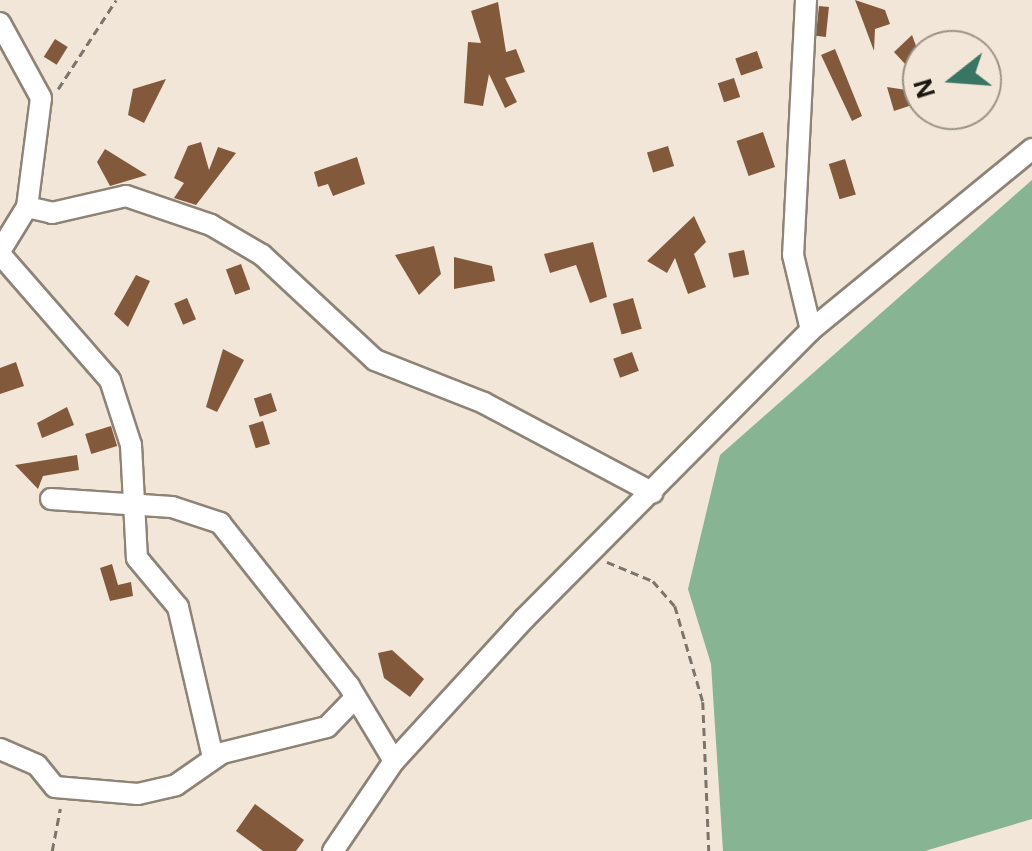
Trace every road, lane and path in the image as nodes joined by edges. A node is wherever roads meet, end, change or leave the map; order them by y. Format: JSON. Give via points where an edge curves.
{"nodes":[{"id":1,"x":116,"y":0,"type":"edge"},
{"id":2,"x":806,"y":0,"type":"edge"},
{"id":3,"x":0,"y":23,"type":"edge"},
{"id":4,"x":42,"y":98,"type":"junction"},
{"id":5,"x":1032,"y":149,"type":"edge"},
{"id":6,"x":27,"y":206,"type":"junction"},
{"id":7,"x":0,"y":252,"type":"edge"},
{"id":8,"x":812,"y":330,"type":"junction"},
{"id":9,"x":654,"y":493,"type":"junction"},
{"id":10,"x":51,"y":499,"type":"dead end"},
{"id":11,"x":139,"y":508,"type":"junction"},
{"id":12,"x":591,"y":556,"type":"junction"},
{"id":13,"x":354,"y":699,"type":"junction"},
{"id":14,"x":0,"y":748,"type":"edge"},
{"id":15,"x":213,"y":757,"type":"junction"},
{"id":16,"x":394,"y":761,"type":"junction"},
{"id":17,"x":55,"y":787,"type":"junction"},
{"id":18,"x":52,"y":851,"type":"edge"},
{"id":19,"x":334,"y":851,"type":"edge"},
{"id":20,"x":710,"y":851,"type":"edge"}],
"edges":[{"from":1,"to":4,"type":"path","via":[[74,72]]},
{"from":2,"to":8,"type":"street","via":[[793,254]]},
{"from":3,"to":4,"type":"street"},
{"from":4,"to":6,"type":"street"},
{"from":5,"to":8,"type":"street"},
{"from":6,"to":7,"type":"street"},
{"from":6,"to":9,"type":"street","via":[[52,213],[126,196],[211,225],[262,255],[375,360],[484,403]]},
{"from":7,"to":11,"type":"street","via":[[99,359],[128,430]]},
{"from":8,"to":9,"type":"street"},
{"from":9,"to":12,"type":"street"},
{"from":10,"to":11,"type":"street"},
{"from":11,"to":13,"type":"street","via":[[220,523]]},
{"from":11,"to":15,"type":"street","via":[[137,558],[178,607]]},
{"from":12,"to":16,"type":"street"},
{"from":12,"to":20,"type":"path","via":[[654,581],[676,606],[703,702]]},
{"from":13,"to":15,"type":"street","via":[[326,727]]},
{"from":13,"to":16,"type":"street"},
{"from":14,"to":17,"type":"street","via":[[37,765]]},
{"from":15,"to":17,"type":"street","via":[[158,791]]},
{"from":16,"to":19,"type":"street"},
{"from":17,"to":18,"type":"path"}]}
